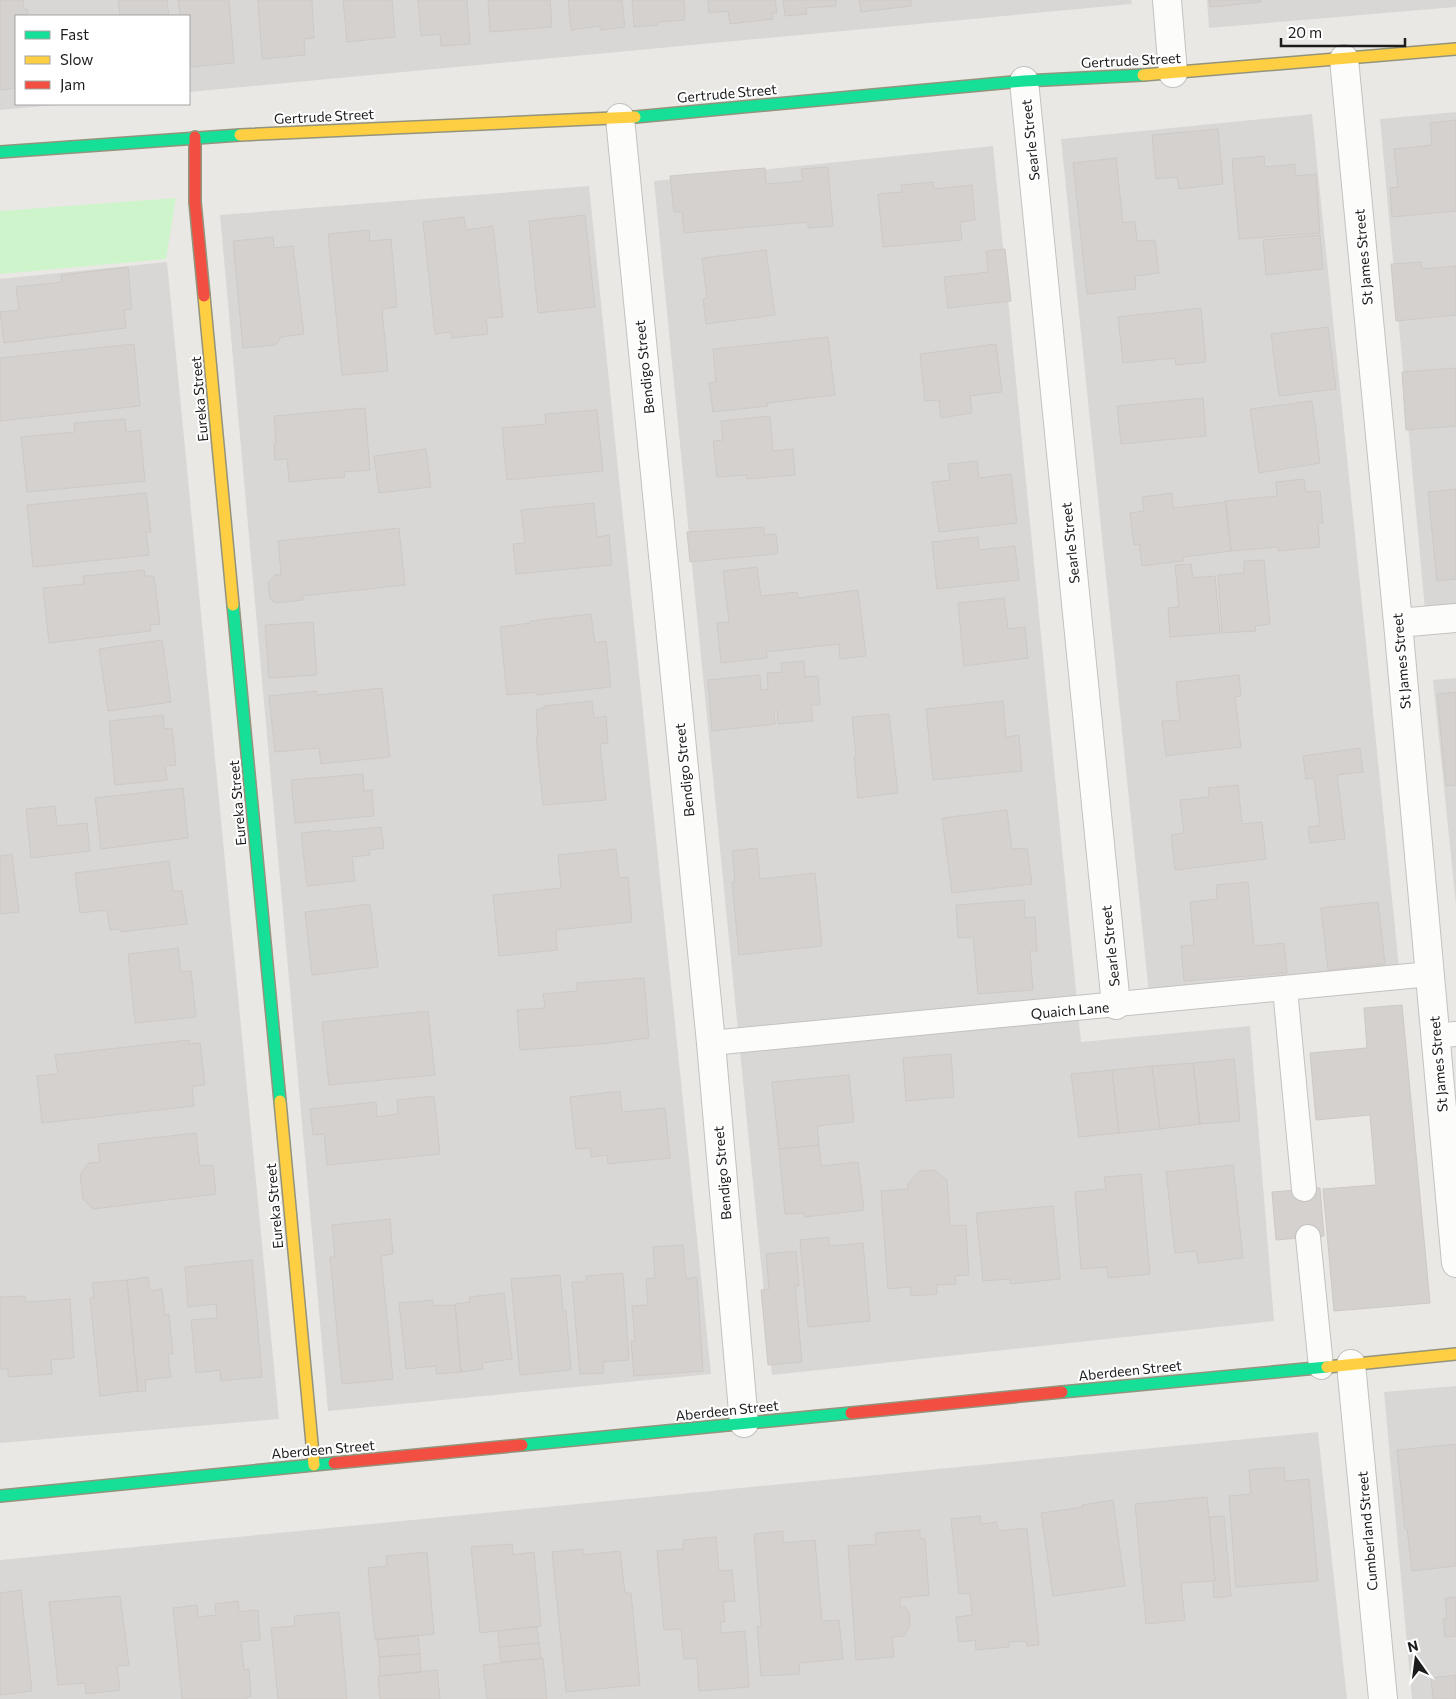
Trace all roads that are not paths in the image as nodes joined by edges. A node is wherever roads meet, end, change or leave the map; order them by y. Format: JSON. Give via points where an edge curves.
{"nodes":[{"id":1,"x":1167,"y":0,"type":"edge"},
{"id":2,"x":1456,"y":49,"type":"edge"},
{"id":3,"x":1344,"y":59,"type":"junction"},
{"id":4,"x":1173,"y":73,"type":"junction"},
{"id":5,"x":1024,"y":81,"type":"junction"},
{"id":6,"x":620,"y":118,"type":"junction"},
{"id":7,"x":195,"y":137,"type":"junction"},
{"id":8,"x":0,"y":152,"type":"edge"},
{"id":9,"x":1456,"y":618,"type":"edge"},
{"id":10,"x":1398,"y":623,"type":"junction"},
{"id":11,"x":1430,"y":974,"type":"junction"},
{"id":12,"x":1285,"y":989,"type":"junction"},
{"id":13,"x":1116,"y":1005,"type":"junction"},
{"id":14,"x":1446,"y":1035,"type":"edge"},
{"id":15,"x":711,"y":1043,"type":"junction"},
{"id":16,"x":1304,"y":1189,"type":"dead end"},
{"id":17,"x":1308,"y":1237,"type":"dead end"},
{"id":18,"x":1456,"y":1263,"type":"edge"},
{"id":19,"x":1456,"y":1354,"type":"edge"},
{"id":20,"x":1351,"y":1364,"type":"junction"},
{"id":21,"x":1321,"y":1367,"type":"junction"},
{"id":22,"x":744,"y":1423,"type":"junction"},
{"id":23,"x":314,"y":1465,"type":"junction"},
{"id":24,"x":0,"y":1496,"type":"edge"},
{"id":25,"x":1383,"y":1699,"type":"edge"}],
"edges":[{"from":1,"to":4,"type":"street"},
{"from":2,"to":3,"type":"street","name":"Gertrude Street"},
{"from":3,"to":4,"type":"street","name":"Gertrude Street"},
{"from":3,"to":10,"type":"street","name":"St James Street"},
{"from":4,"to":5,"type":"street","name":"Gertrude Street"},
{"from":5,"to":6,"type":"street","name":"Gertrude Street"},
{"from":5,"to":13,"type":"street","name":"Searle Street"},
{"from":6,"to":7,"type":"street","name":"Gertrude Street"},
{"from":6,"to":15,"type":"street","name":"Bendigo Street"},
{"from":7,"to":8,"type":"street","name":"Gertrude Street"},
{"from":7,"to":23,"type":"street","name":"Eureka Street","via":[[196,212]]},
{"from":9,"to":10,"type":"street"},
{"from":10,"to":11,"type":"street","name":"St James Street"},
{"from":11,"to":12,"type":"lane","name":"Quaich Lane"},
{"from":11,"to":14,"type":"street","name":"St James Street"},
{"from":12,"to":13,"type":"lane","name":"Quaich Lane"},
{"from":12,"to":16,"type":"lane"},
{"from":13,"to":15,"type":"lane","name":"Quaich Lane"},
{"from":14,"to":18,"type":"street","name":"St James Street"},
{"from":15,"to":22,"type":"street","name":"Bendigo Street"},
{"from":17,"to":21,"type":"lane"},
{"from":19,"to":20,"type":"street","name":"Aberdeen Street"},
{"from":20,"to":21,"type":"street","name":"Aberdeen Street"},
{"from":20,"to":25,"type":"street","name":"Cumberland Street"},
{"from":21,"to":22,"type":"street","name":"Aberdeen Street"},
{"from":22,"to":23,"type":"street","name":"Aberdeen Street"},
{"from":23,"to":24,"type":"street","name":"Aberdeen Street"}]}
